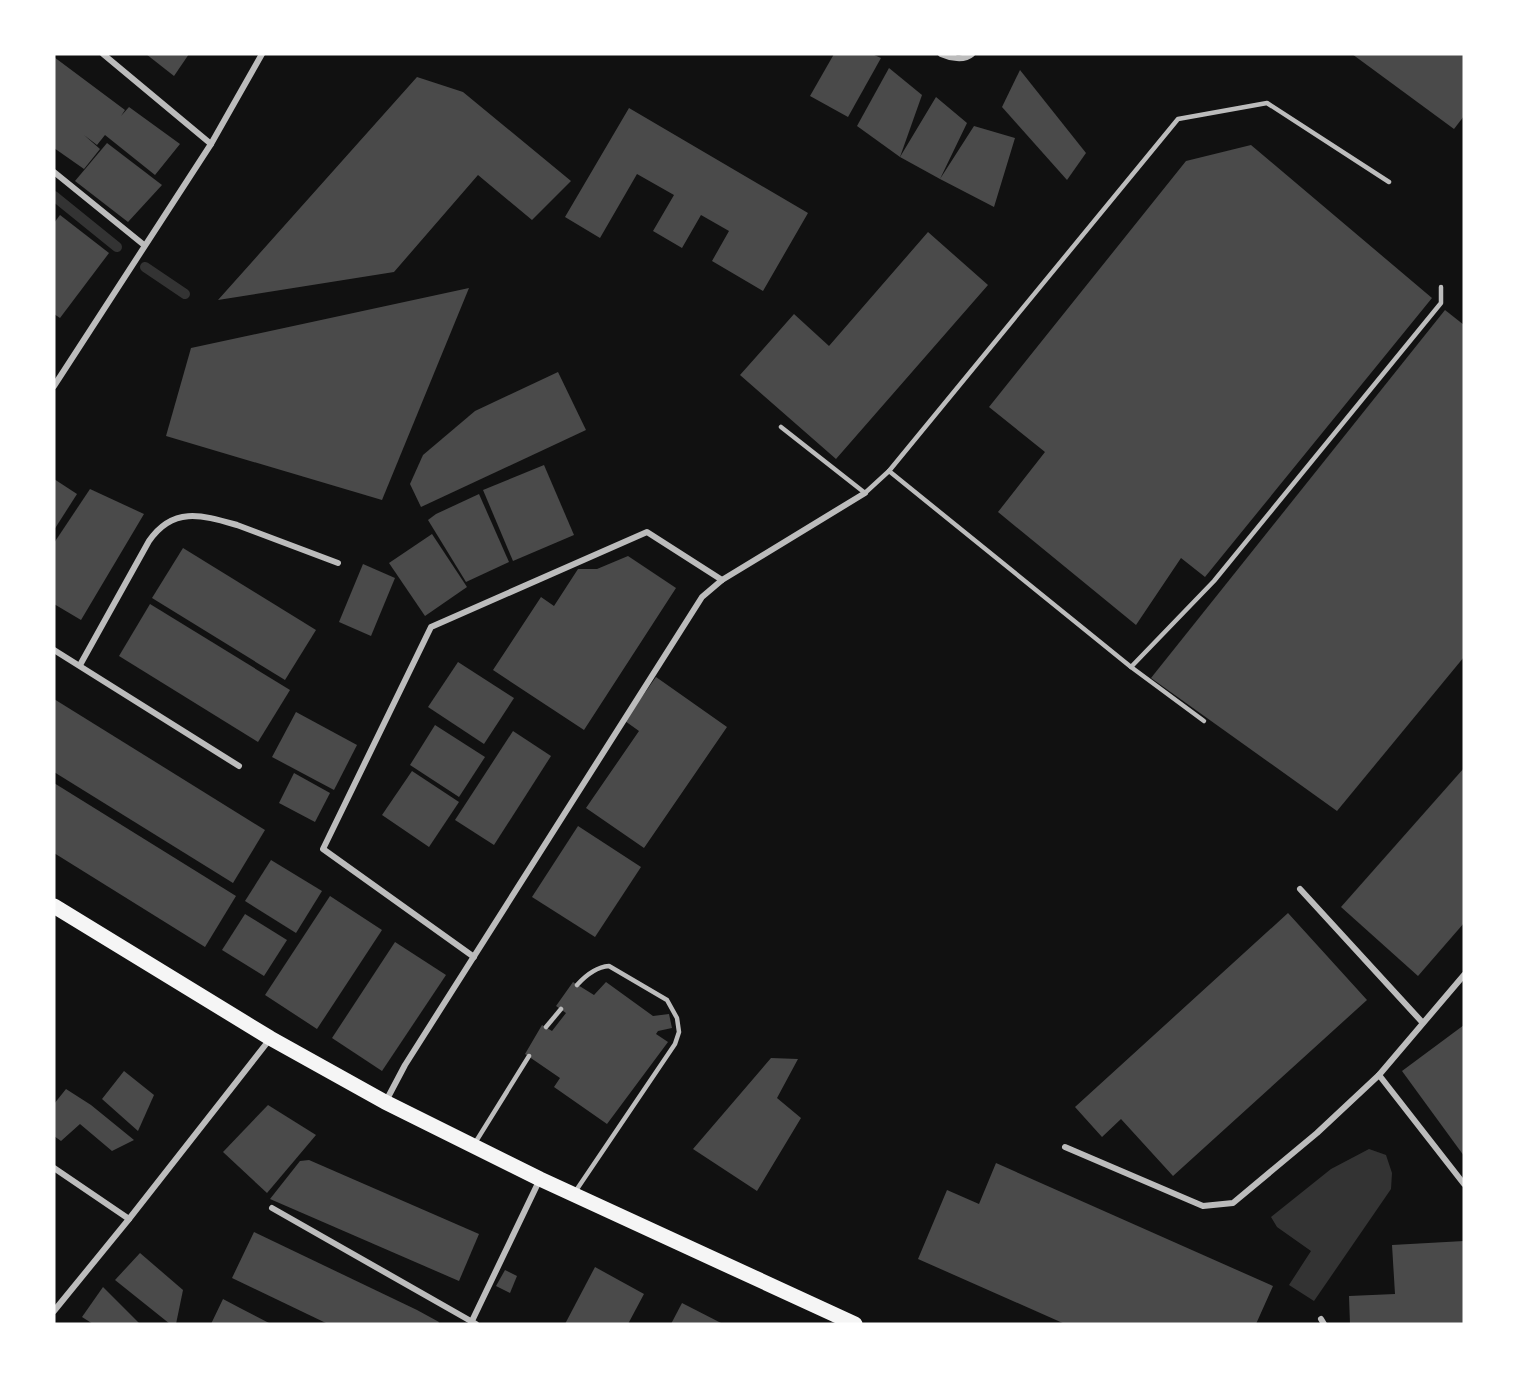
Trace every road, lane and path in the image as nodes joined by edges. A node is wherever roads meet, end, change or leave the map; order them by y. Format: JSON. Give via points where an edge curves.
{"nodes":[{"id":1,"x":102,"y":54,"type":"edge"},
{"id":2,"x":262,"y":54,"type":"edge"},
{"id":3,"x":941,"y":54,"type":"edge"},
{"id":4,"x":972,"y":54,"type":"edge"},
{"id":5,"x":211,"y":144,"type":"junction"},
{"id":6,"x":54,"y":172,"type":"edge"},
{"id":7,"x":1389,"y":182,"type":"dead end"},
{"id":8,"x":144,"y":245,"type":"junction"},
{"id":9,"x":1441,"y":287,"type":"dead end"},
{"id":10,"x":54,"y":386,"type":"edge"},
{"id":11,"x":781,"y":427,"type":"dead end"},
{"id":12,"x":890,"y":471,"type":"junction"},
{"id":13,"x":865,"y":493,"type":"junction"},
{"id":14,"x":338,"y":563,"type":"dead end"},
{"id":15,"x":722,"y":580,"type":"junction"},
{"id":16,"x":54,"y":650,"type":"edge"},
{"id":17,"x":80,"y":666,"type":"junction"},
{"id":18,"x":1131,"y":667,"type":"junction"},
{"id":19,"x":1204,"y":721,"type":"dead end"},
{"id":20,"x":239,"y":766,"type":"dead end"},
{"id":21,"x":1300,"y":889,"type":"dead end"},
{"id":22,"x":54,"y":906,"type":"edge"},
{"id":23,"x":474,"y":957,"type":"junction"},
{"id":24,"x":1464,"y":975,"type":"edge"},
{"id":25,"x":577,"y":985,"type":"dead end"},
{"id":26,"x":561,"y":1009,"type":"dead end"},
{"id":27,"x":1422,"y":1022,"type":"junction"},
{"id":28,"x":546,"y":1027,"type":"dead end"},
{"id":29,"x":270,"y":1038,"type":"junction"},
{"id":30,"x":529,"y":1056,"type":"dead end"},
{"id":31,"x":1379,"y":1075,"type":"junction"},
{"id":32,"x":385,"y":1102,"type":"junction"},
{"id":33,"x":473,"y":1146,"type":"junction"},
{"id":34,"x":1065,"y":1147,"type":"dead end"},
{"id":35,"x":54,"y":1168,"type":"edge"},
{"id":36,"x":540,"y":1179,"type":"junction"},
{"id":37,"x":1464,"y":1184,"type":"edge"},
{"id":38,"x":573,"y":1194,"type":"junction"},
{"id":39,"x":272,"y":1208,"type":"dead end"},
{"id":40,"x":129,"y":1219,"type":"junction"},
{"id":41,"x":54,"y":1311,"type":"edge"},
{"id":42,"x":473,"y":1323,"type":"edge"},
{"id":43,"x":855,"y":1324,"type":"edge"}],
"edges":[{"from":1,"to":5,"type":"street"},
{"from":2,"to":5,"type":"street"},
{"from":3,"to":4,"type":"street","via":[[948,58],[968,58]]},
{"from":5,"to":8,"type":"street"},
{"from":6,"to":8,"type":"street"},
{"from":7,"to":12,"type":"lane","via":[[1267,102],[1178,119]]},
{"from":8,"to":10,"type":"street"},
{"from":9,"to":18,"type":"lane","via":[[1441,303],[1388,368],[1214,581]]},
{"from":11,"to":13,"type":"lane"},
{"from":12,"to":13,"type":"lane"},
{"from":12,"to":18,"type":"lane"},
{"from":13,"to":15,"type":"street"},
{"from":14,"to":17,"type":"street","via":[[221,520],[198,515],[167,522],[149,541]]},
{"from":15,"to":23,"type":"street","via":[[702,597]]},
{"from":15,"to":23,"type":"street","via":[[647,532],[431,627],[323,849]]},
{"from":16,"to":17,"type":"street"},
{"from":17,"to":20,"type":"street"},
{"from":18,"to":19,"type":"lane"},
{"from":21,"to":27,"type":"street"},
{"from":22,"to":29,"type":"main road"},
{"from":23,"to":32,"type":"street"},
{"from":24,"to":27,"type":"street"},
{"from":25,"to":38,"type":"lane","via":[[601,966],[609,966],[667,1000],[677,1018],[679,1032],[675,1044]]},
{"from":26,"to":28,"type":"lane"},
{"from":27,"to":31,"type":"street"},
{"from":29,"to":32,"type":"main road"},
{"from":29,"to":40,"type":"street"},
{"from":30,"to":33,"type":"lane"},
{"from":31,"to":34,"type":"street","via":[[1233,1203],[1203,1206]]},
{"from":31,"to":37,"type":"street"},
{"from":32,"to":33,"type":"main road"},
{"from":33,"to":36,"type":"main road"},
{"from":35,"to":40,"type":"street"},
{"from":36,"to":38,"type":"main road"},
{"from":36,"to":42,"type":"street"},
{"from":38,"to":43,"type":"main road"},
{"from":39,"to":42,"type":"street"},
{"from":40,"to":41,"type":"street"}]}
